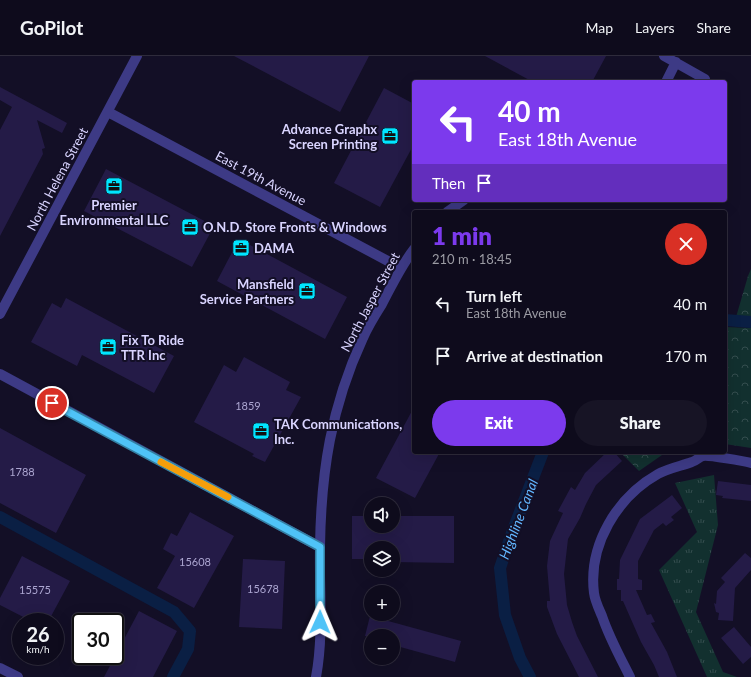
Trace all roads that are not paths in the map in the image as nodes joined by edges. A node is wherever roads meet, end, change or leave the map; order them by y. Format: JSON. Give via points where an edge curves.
{"nodes":[{"id":1,"x":137,"y":56,"type":"edge"},
{"id":2,"x":664,"y":56,"type":"edge"},
{"id":3,"x":676,"y":62,"type":"junction"},
{"id":4,"x":706,"y":79,"type":"dead end"},
{"id":5,"x":667,"y":80,"type":"edge"},
{"id":6,"x":108,"y":112,"type":"junction"},
{"id":7,"x":461,"y":202,"type":"edge"},
{"id":8,"x":450,"y":210,"type":"edge"},
{"id":9,"x":412,"y":252,"type":"edge"},
{"id":10,"x":401,"y":268,"type":"junction"},
{"id":11,"x":0,"y":314,"type":"edge"},
{"id":12,"x":0,"y":374,"type":"edge"},
{"id":13,"x":751,"y":463,"type":"edge"},
{"id":14,"x":320,"y":547,"type":"junction"},
{"id":15,"x":0,"y":668,"type":"edge"},
{"id":16,"x":18,"y":677,"type":"edge"},
{"id":17,"x":316,"y":677,"type":"edge"},
{"id":18,"x":630,"y":677,"type":"edge"}],
"edges":[{"from":1,"to":6,"type":"street","name":"North Helena Street"},
{"from":2,"to":3,"type":"street"},
{"from":3,"to":4,"type":"street"},
{"from":3,"to":5,"type":"street"},
{"from":6,"to":10,"type":"street","name":"East 19th Avenue"},
{"from":6,"to":11,"type":"street","name":"North Helena Street"},
{"from":7,"to":8,"type":"street"},
{"from":9,"to":10,"type":"street","name":"North Jasper Street"},
{"from":10,"to":14,"type":"street","name":"North Jasper Street","via":[[364,337],[334,417],[323,482]]},
{"from":12,"to":14,"type":"street"},
{"from":13,"to":18,"type":"street","via":[[704,456],[659,473],[646,481],[621,505],[608,523],[599,543],[593,570],[594,594],[608,632]]},
{"from":14,"to":17,"type":"street","name":"North Jasper Street","via":[[321,610]]},
{"from":15,"to":16,"type":"street"}]}
